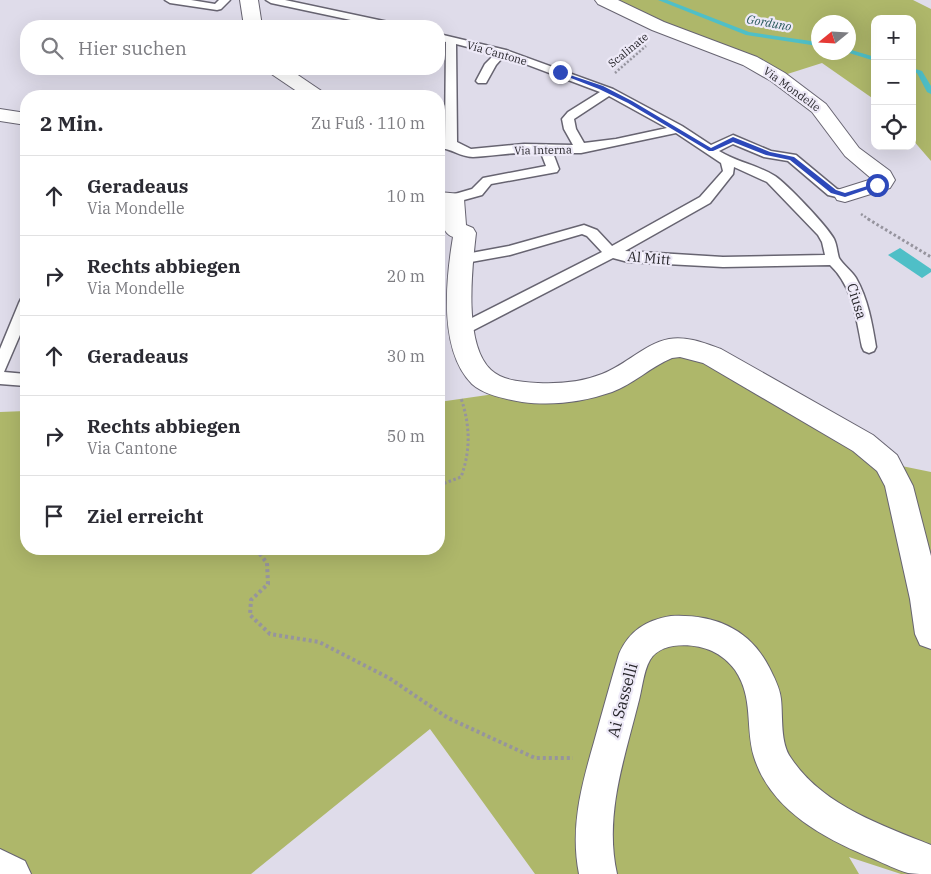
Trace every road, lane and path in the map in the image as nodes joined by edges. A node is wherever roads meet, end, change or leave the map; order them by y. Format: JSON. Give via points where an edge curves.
{"nodes":[{"id":1,"x":170,"y":0,"type":"edge"},
{"id":2,"x":225,"y":0,"type":"edge"},
{"id":3,"x":249,"y":0,"type":"edge"},
{"id":4,"x":271,"y":0,"type":"edge"},
{"id":5,"x":604,"y":0,"type":"edge"},
{"id":6,"x":252,"y":20,"type":"edge"},
{"id":7,"x":365,"y":20,"type":"edge"},
{"id":8,"x":445,"y":39,"type":"edge"},
{"id":9,"x":451,"y":41,"type":"junction"},
{"id":10,"x":647,"y":45,"type":"dead end"},
{"id":11,"x":502,"y":52,"type":"junction"},
{"id":12,"x":286,"y":75,"type":"edge"},
{"id":13,"x":571,"y":77,"type":"junction"},
{"id":14,"x":482,"y":81,"type":"dead end"},
{"id":15,"x":307,"y":90,"type":"edge"},
{"id":16,"x":609,"y":91,"type":"junction"},
{"id":17,"x":0,"y":115,"type":"edge"},
{"id":18,"x":20,"y":118,"type":"edge"},
{"id":19,"x":678,"y":129,"type":"junction"},
{"id":20,"x":445,"y":144,"type":"edge"},
{"id":21,"x":581,"y":149,"type":"junction"},
{"id":22,"x":546,"y":150,"type":"junction"},
{"id":23,"x":711,"y":150,"type":"junction"},
{"id":24,"x":727,"y":161,"type":"junction"},
{"id":25,"x":839,"y":193,"type":"junction"},
{"id":26,"x":446,"y":199,"type":"edge"},
{"id":27,"x":610,"y":252,"type":"junction"},
{"id":28,"x":931,"y":257,"type":"edge"},
{"id":29,"x":460,"y":259,"type":"junction"},
{"id":30,"x":833,"y":260,"type":"junction"},
{"id":31,"x":20,"y":318,"type":"edge"},
{"id":32,"x":463,"y":329,"type":"junction"},
{"id":33,"x":869,"y":347,"type":"dead end"},
{"id":34,"x":0,"y":368,"type":"edge"},
{"id":35,"x":0,"y":378,"type":"edge"},
{"id":36,"x":20,"y":380,"type":"edge"},
{"id":37,"x":460,"y":396,"type":"dead end"},
{"id":38,"x":445,"y":483,"type":"edge"},
{"id":39,"x":261,"y":555,"type":"edge"},
{"id":40,"x":931,"y":634,"type":"edge"},
{"id":41,"x":606,"y":761,"type":"junction"},
{"id":42,"x":931,"y":864,"type":"edge"},
{"id":43,"x":0,"y":868,"type":"edge"},
{"id":44,"x":12,"y":874,"type":"edge"},
{"id":45,"x":598,"y":874,"type":"edge"}],
"edges":[{"from":1,"to":2,"type":"lane","via":[[217,6]]},
{"from":3,"to":6,"type":"street"},
{"from":4,"to":7,"type":"lane"},
{"from":5,"to":25,"type":"street","name":"Via Mondelle","via":[[658,26],[760,65],[798,90],[819,108],[852,152],[884,180],[877,185]]},
{"from":8,"to":9,"type":"lane","name":"Via Cantone"},
{"from":9,"to":11,"type":"lane","name":"Via Cantone"},
{"from":9,"to":20,"type":"lane"},
{"from":10,"to":13,"type":"path","name":"Scalinate","via":[[612,75]]},
{"from":11,"to":13,"type":"lane","name":"Via Cantone"},
{"from":11,"to":14,"type":"lane"},
{"from":12,"to":15,"type":"street"},
{"from":13,"to":16,"type":"lane","name":"Via Cantone"},
{"from":16,"to":19,"type":"lane","name":"Via Cantone"},
{"from":16,"to":21,"type":"lane","via":[[568,119]]},
{"from":17,"to":18,"type":"street"},
{"from":19,"to":21,"type":"lane","name":"Via Interna"},
{"from":19,"to":23,"type":"lane","name":"Via Cantone"},
{"from":20,"to":22,"type":"lane","name":"Via Interna","via":[[471,153],[524,148]]},
{"from":21,"to":22,"type":"lane","name":"Via Interna"},
{"from":22,"to":26,"type":"lane","via":[[553,169],[487,181],[477,192]]},
{"from":23,"to":24,"type":"lane","name":"Via Cantone"},
{"from":23,"to":25,"type":"lane","via":[[733,139],[768,154],[792,158]]},
{"from":24,"to":27,"type":"lane","via":[[729,171],[705,200]]},
{"from":24,"to":30,"type":"lane","name":"Via Cantone","via":[[772,179],[823,232]]},
{"from":25,"to":28,"type":"path","via":[[840,200],[858,213]]},
{"from":26,"to":29,"type":"street","via":[[455,229],[465,233]]},
{"from":27,"to":29,"type":"lane","name":"Al Mitt","via":[[584,229],[510,250]]},
{"from":27,"to":30,"type":"lane","name":"Al Mitt","via":[[654,259],[699,261]]},
{"from":27,"to":32,"type":"lane"},
{"from":29,"to":32,"type":"street"},
{"from":30,"to":33,"type":"lane","name":"Ciusa","via":[[852,281]]},
{"from":31,"to":34,"type":"lane"},
{"from":32,"to":40,"type":"street","via":[[466,352],[472,363],[482,377],[503,388],[564,394],[613,381],[668,348],[685,347],[712,356],[863,444],[888,463],[899,486],[926,599]]},
{"from":35,"to":36,"type":"lane"},
{"from":37,"to":38,"type":"path","via":[[466,411],[468,462],[461,477]]},
{"from":39,"to":41,"type":"path","via":[[267,563],[268,584],[251,600],[250,615],[270,634],[319,642],[388,678],[448,718],[497,738],[534,758]]},
{"from":41,"to":42,"type":"street","name":"Ai Sasselli","via":[[635,654],[642,644],[650,637],[668,631],[708,634],[740,649],[752,664],[764,694],[765,734],[772,761],[782,778],[821,814]]},
{"from":41,"to":45,"type":"street","name":"Ai Sasselli","via":[[593,826],[593,855]]},
{"from":43,"to":44,"type":"street"}]}
